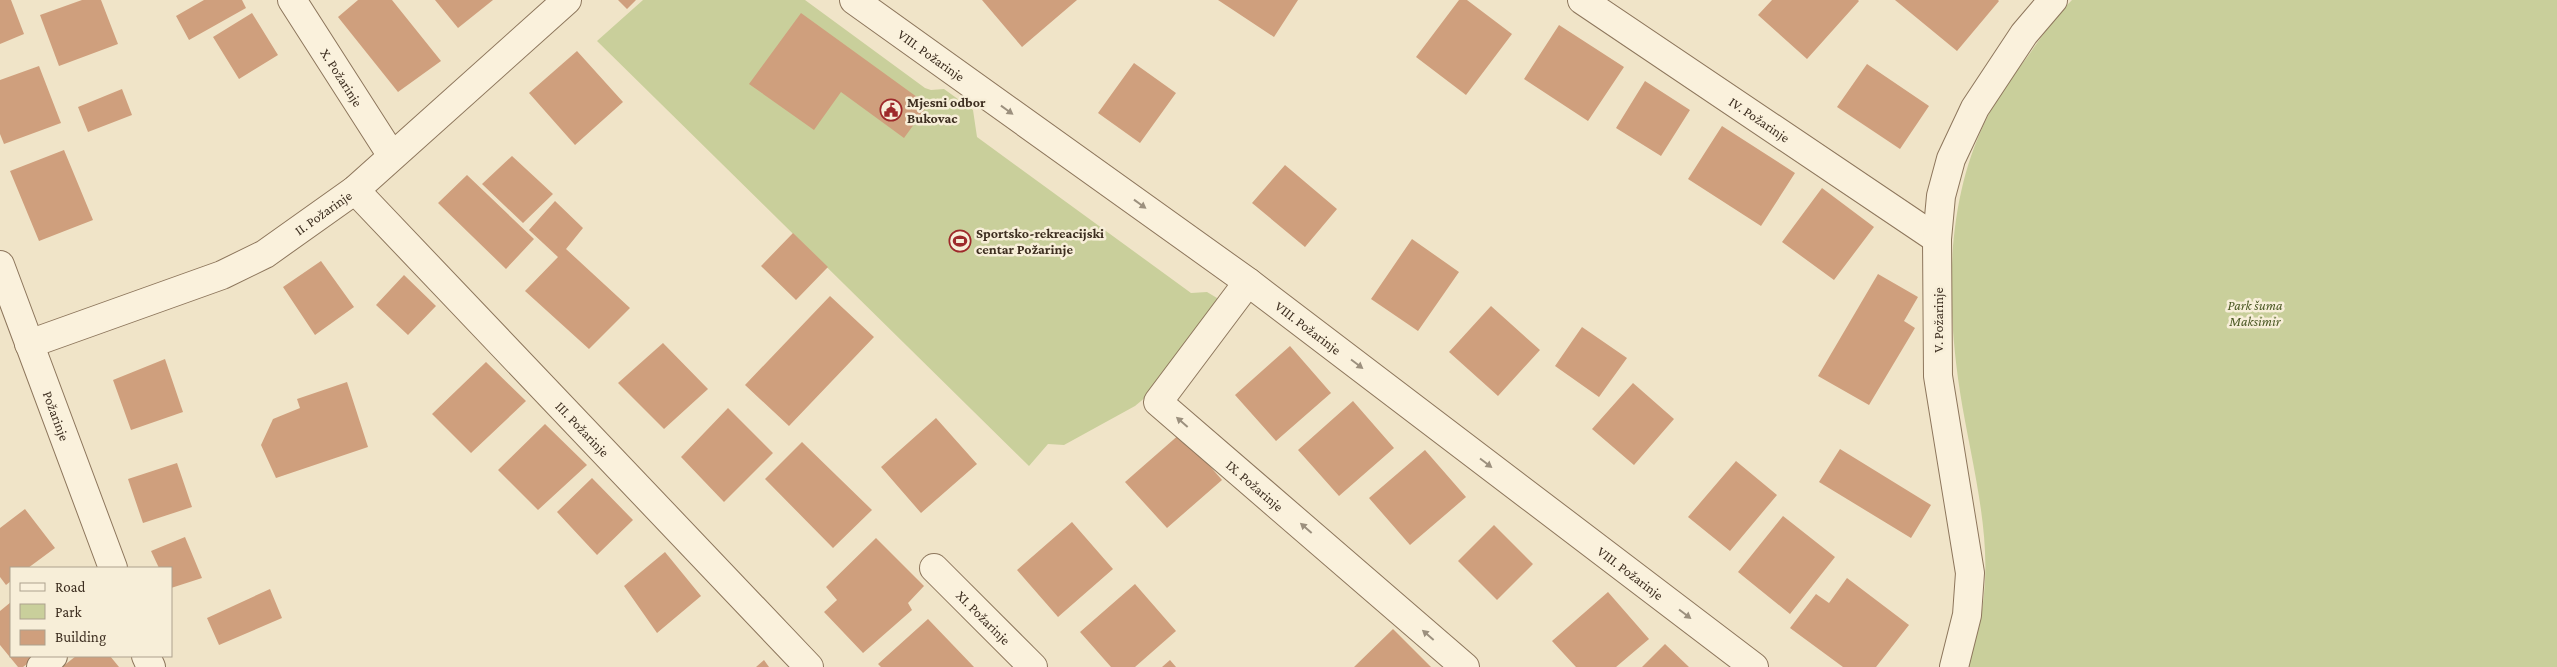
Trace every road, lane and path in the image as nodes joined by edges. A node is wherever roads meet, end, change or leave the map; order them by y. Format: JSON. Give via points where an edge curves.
{"nodes":[{"id":1,"x":292,"y":0,"type":"edge"},
{"id":2,"x":567,"y":0,"type":"edge"},
{"id":3,"x":854,"y":0,"type":"edge"},
{"id":4,"x":1582,"y":0,"type":"edge"},
{"id":5,"x":2053,"y":0,"type":"edge"},
{"id":6,"x":392,"y":156,"type":"junction"},
{"id":7,"x":355,"y":190,"type":"junction"},
{"id":8,"x":1938,"y":239,"type":"junction"},
{"id":9,"x":0,"y":265,"type":"edge"},
{"id":10,"x":1248,"y":282,"type":"junction"},
{"id":11,"x":29,"y":344,"type":"junction"},
{"id":12,"x":113,"y":567,"type":"edge"},
{"id":13,"x":934,"y":568,"type":"dead end"},
{"id":14,"x":53,"y":657,"type":"edge"},
{"id":15,"x":41,"y":667,"type":"edge"},
{"id":16,"x":809,"y":667,"type":"edge"},
{"id":17,"x":1033,"y":667,"type":"edge"},
{"id":18,"x":1465,"y":667,"type":"edge"},
{"id":19,"x":1754,"y":667,"type":"edge"},
{"id":20,"x":1954,"y":667,"type":"edge"}],
"edges":[{"from":1,"to":6,"type":"street","name":"X. Požarinje"},
{"from":2,"to":6,"type":"street","name":"II. Požarinje"},
{"from":3,"to":10,"type":"street","name":"VIII. Požarinje","one_way":true},
{"from":4,"to":8,"type":"street","name":"IV. Požarinje"},
{"from":5,"to":8,"type":"street","name":"V. Požarinje","via":[[2024,34],[1975,108],[1951,159],[1941,196]]},
{"from":6,"to":7,"type":"street","name":"II. Požarinje"},
{"from":7,"to":11,"type":"street","name":"II. Požarinje","via":[[265,254],[222,275]]},
{"from":7,"to":16,"type":"street","name":"III. Požarinje"},
{"from":8,"to":20,"type":"street","name":"V. Požarinje","via":[[1938,376],[1970,573],[1967,615]]},
{"from":9,"to":11,"type":"street","name":"Požarinje"},
{"from":18,"to":10,"type":"street","name":"IX. Požarinje","one_way":true,"via":[[1158,402]]},
{"from":10,"to":19,"type":"street","name":"VIII. Požarinje","one_way":true},
{"from":11,"to":12,"type":"street","name":"Požarinje"},
{"from":13,"to":17,"type":"street","name":"XI. Požarinje"},
{"from":14,"to":15,"type":"street"}]}
